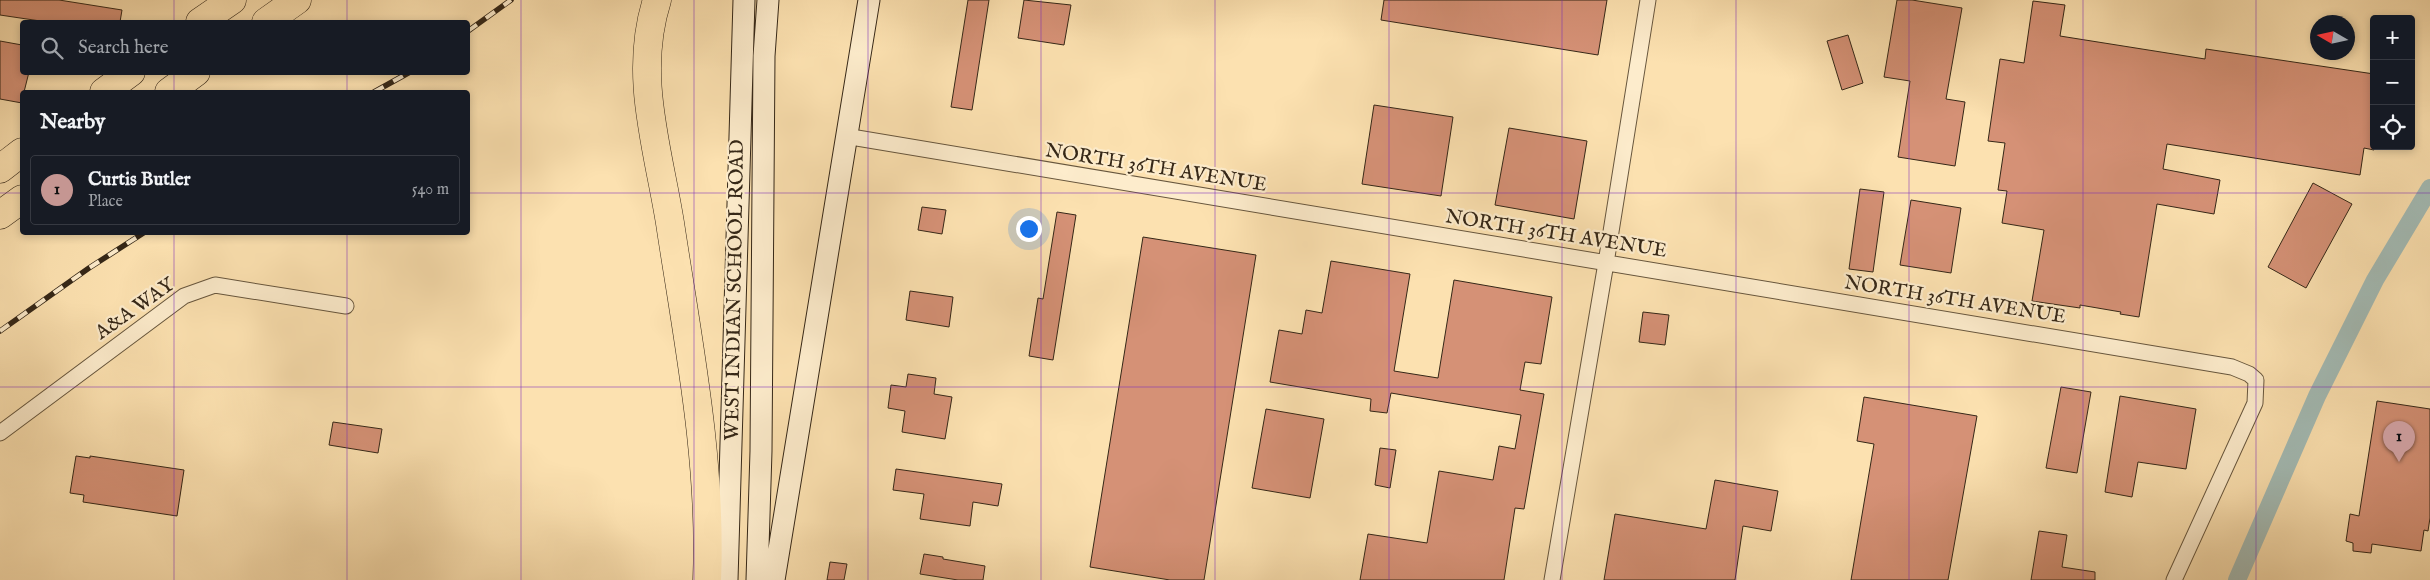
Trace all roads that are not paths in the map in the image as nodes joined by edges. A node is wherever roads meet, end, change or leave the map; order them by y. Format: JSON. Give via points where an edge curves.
{"nodes":[{"id":1,"x":232,"y":0,"type":"edge"},
{"id":2,"x":297,"y":0,"type":"edge"},
{"id":3,"x":657,"y":0,"type":"edge"},
{"id":4,"x":744,"y":0,"type":"edge"},
{"id":5,"x":768,"y":0,"type":"edge"},
{"id":6,"x":869,"y":0,"type":"edge"},
{"id":7,"x":1648,"y":0,"type":"edge"},
{"id":8,"x":203,"y":20,"type":"edge"},
{"id":9,"x":269,"y":20,"type":"edge"},
{"id":10,"x":127,"y":75,"type":"edge"},
{"id":11,"x":107,"y":90,"type":"edge"},
{"id":12,"x":845,"y":136,"type":"junction"},
{"id":13,"x":20,"y":154,"type":"edge"},
{"id":14,"x":0,"y":169,"type":"edge"},
{"id":15,"x":20,"y":200,"type":"edge"},
{"id":16,"x":0,"y":215,"type":"edge"},
{"id":17,"x":1606,"y":263,"type":"junction"},
{"id":18,"x":346,"y":306,"type":"dead end"},
{"id":19,"x":0,"y":433,"type":"edge"},
{"id":20,"x":707,"y":580,"type":"edge"},
{"id":21,"x":727,"y":580,"type":"edge"},
{"id":22,"x":756,"y":580,"type":"edge"},
{"id":23,"x":774,"y":580,"type":"edge"},
{"id":24,"x":1552,"y":580,"type":"edge"},
{"id":25,"x":2174,"y":580,"type":"edge"}],
"edges":[{"from":1,"to":8,"type":"highway"},
{"from":2,"to":9,"type":"highway"},
{"from":3,"to":20,"type":"highway","via":[[646,47],[646,91],[668,213],[704,455],[708,509]]},
{"from":4,"to":21,"type":"main road","name":"WEST INDIAN SCHOOL ROAD"},
{"from":5,"to":22,"type":"main road","name":"WEST INDIAN SCHOOL ROAD","via":[[764,56],[761,452]]},
{"from":6,"to":12,"type":"main road"},
{"from":7,"to":17,"type":"street"},
{"from":10,"to":11,"type":"highway"},
{"from":12,"to":17,"type":"street","name":"NORTH 36TH AVENUE"},
{"from":12,"to":23,"type":"main road"},
{"from":13,"to":14,"type":"highway"},
{"from":15,"to":16,"type":"highway"},
{"from":17,"to":24,"type":"street"},
{"from":17,"to":25,"type":"street","name":"NORTH 36TH AVENUE","via":[[2232,367],[2249,374],[2256,380],[2255,403]]},
{"from":18,"to":19,"type":"street","name":"A&A WAY","via":[[215,284],[184,296]]}]}
